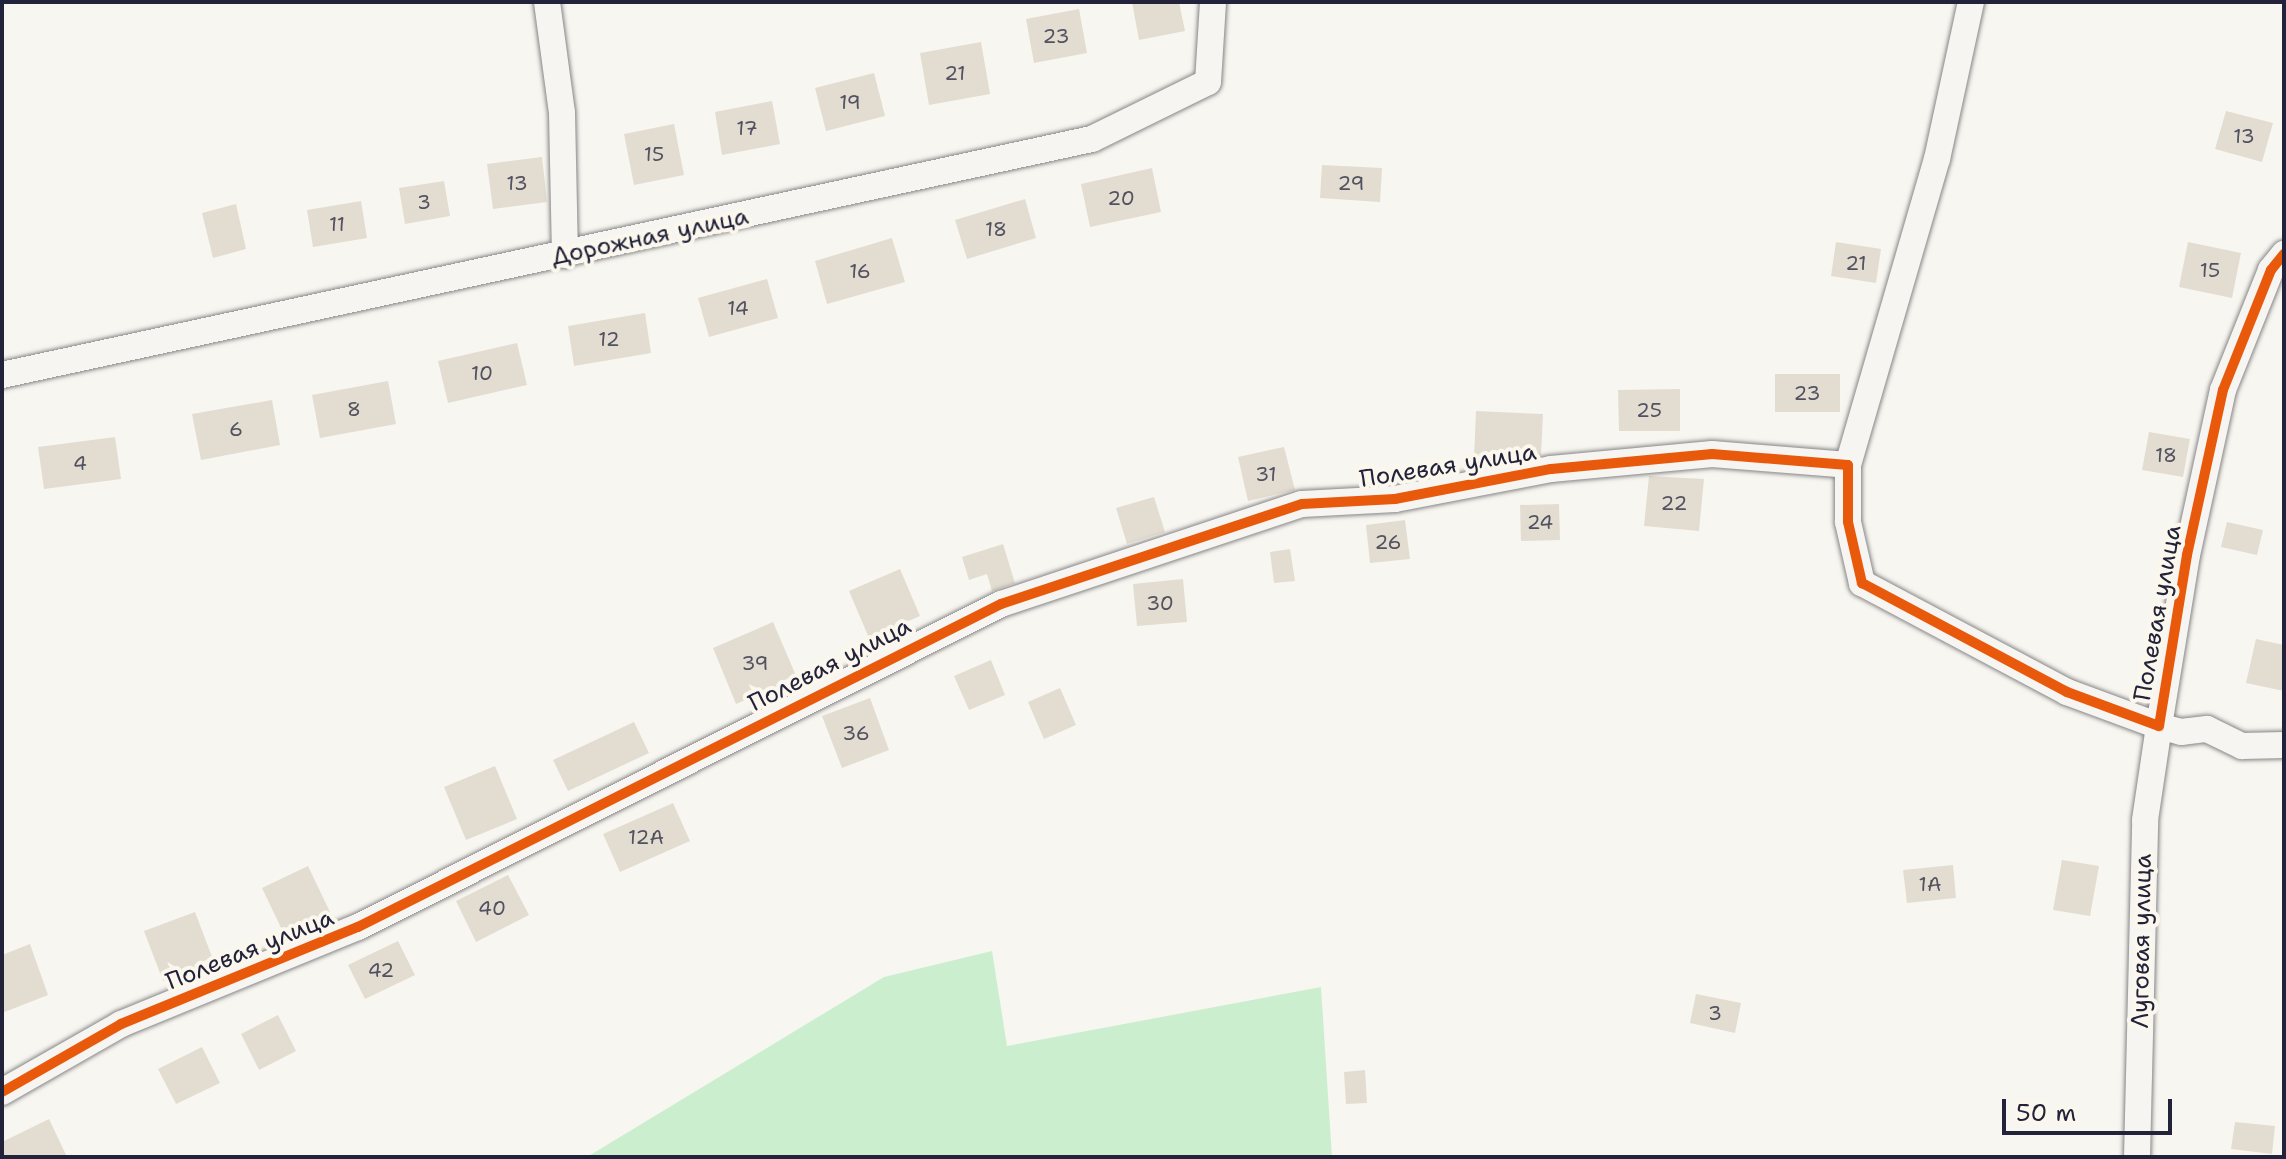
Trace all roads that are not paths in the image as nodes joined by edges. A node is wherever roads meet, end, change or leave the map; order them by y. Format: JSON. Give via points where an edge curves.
{"nodes":[{"id":1,"x":547,"y":2,"type":"edge"},
{"id":2,"x":1213,"y":2,"type":"edge"},
{"id":3,"x":1971,"y":2,"type":"edge"},
{"id":4,"x":2284,"y":254,"type":"edge"},
{"id":5,"x":565,"y":255,"type":"junction"},
{"id":6,"x":2,"y":375,"type":"edge"},
{"id":7,"x":1848,"y":465,"type":"junction"},
{"id":8,"x":2159,"y":726,"type":"junction"},
{"id":9,"x":2284,"y":745,"type":"edge"},
{"id":10,"x":2,"y":1092,"type":"edge"},
{"id":11,"x":2137,"y":1157,"type":"edge"}],
"edges":[{"from":1,"to":5,"type":"street","via":[[562,113]]},
{"from":2,"to":5,"type":"street","name":"Дорожная улица","via":[[1208,82],[1092,139]]},
{"from":3,"to":7,"type":"street","via":[[1937,159]]},
{"from":4,"to":8,"type":"street","name":"Полевая улица","via":[[2271,270],[2223,390],[2187,555]]},
{"from":5,"to":6,"type":"street","name":"Дорожная улица"},
{"from":7,"to":8,"type":"street","name":"Полевая улица","via":[[1848,522],[1862,583],[2067,692]]},
{"from":7,"to":10,"type":"street","name":"Полевая улица","via":[[1712,454],[1551,469],[1395,499],[1302,504],[1092,571],[1001,604],[915,644],[358,927],[121,1024]]},
{"from":8,"to":9,"type":"street","name":"Полевая улица","via":[[2181,732],[2207,729],[2242,746]]},
{"from":8,"to":11,"type":"street","name":"Луговая улица","via":[[2145,820]]}]}
